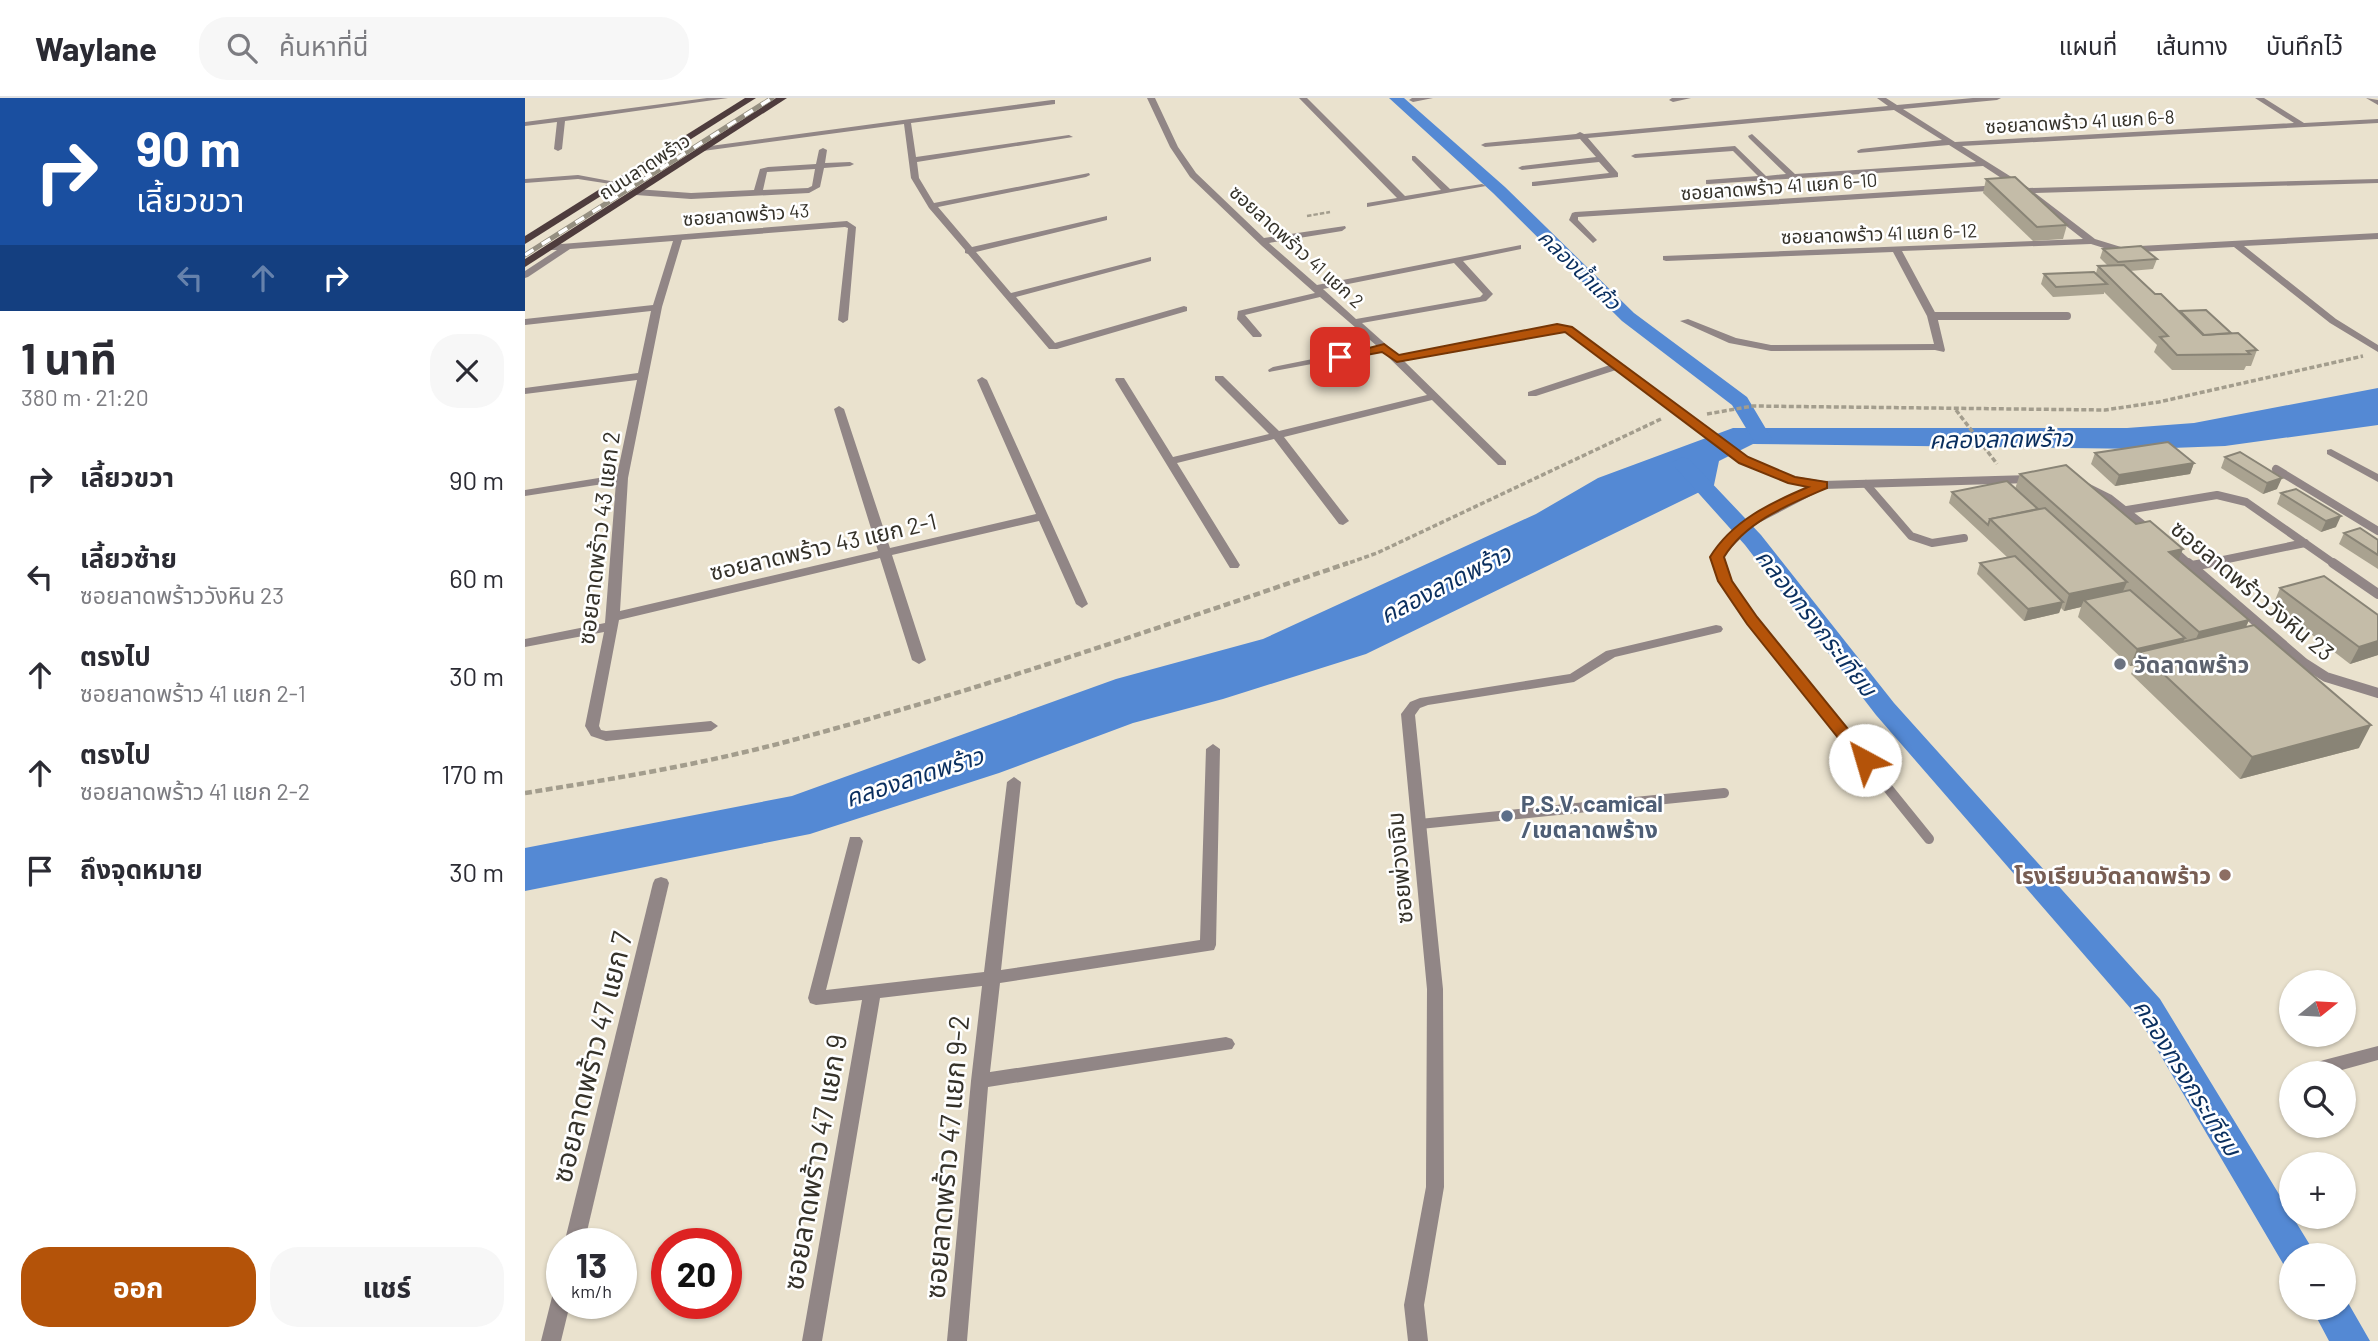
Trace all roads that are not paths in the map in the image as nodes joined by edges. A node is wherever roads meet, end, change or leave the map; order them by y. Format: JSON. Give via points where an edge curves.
{"nodes":[{"id":1,"x":725,"y":98,"type":"edge"},
{"id":2,"x":751,"y":98,"type":"edge"},
{"id":3,"x":782,"y":98,"type":"edge"},
{"id":4,"x":1151,"y":98,"type":"edge"},
{"id":5,"x":1303,"y":98,"type":"edge"},
{"id":6,"x":1429,"y":98,"type":"edge"},
{"id":7,"x":1688,"y":98,"type":"edge"},
{"id":8,"x":1881,"y":98,"type":"edge"},
{"id":9,"x":1997,"y":98,"type":"edge"},
{"id":10,"x":2259,"y":98,"type":"edge"},
{"id":11,"x":2369,"y":98,"type":"edge"},
{"id":12,"x":1413,"y":100,"type":"dead end"},
{"id":13,"x":1673,"y":100,"type":"edge"},
{"id":14,"x":1052,"y":102,"type":"dead end"},
{"id":15,"x":2378,"y":103,"type":"edge"},
{"id":16,"x":1896,"y":108,"type":"junction"},
{"id":17,"x":561,"y":119,"type":"junction"},
{"id":18,"x":2378,"y":121,"type":"edge"},
{"id":19,"x":525,"y":124,"type":"edge"},
{"id":20,"x":908,"y":124,"type":"junction"},
{"id":21,"x":2302,"y":125,"type":"junction"},
{"id":22,"x":1580,"y":134,"type":"junction"},
{"id":23,"x":1752,"y":136,"type":"dead end"},
{"id":24,"x":1069,"y":137,"type":"dead end"},
{"id":25,"x":1951,"y":143,"type":"junction"},
{"id":26,"x":1485,"y":145,"type":"dead end"},
{"id":27,"x":558,"y":149,"type":"dead end"},
{"id":28,"x":703,"y":149,"type":"junction"},
{"id":29,"x":823,"y":150,"type":"dead end"},
{"id":30,"x":1861,"y":151,"type":"dead end"},
{"id":31,"x":1635,"y":156,"type":"dead end"},
{"id":32,"x":1415,"y":158,"type":"dead end"},
{"id":33,"x":1601,"y":159,"type":"junction"},
{"id":34,"x":912,"y":160,"type":"junction"},
{"id":35,"x":850,"y":163,"type":"dead end"},
{"id":36,"x":1983,"y":164,"type":"junction"},
{"id":37,"x":819,"y":166,"type":"junction"},
{"id":38,"x":1522,"y":167,"type":"dead end"},
{"id":39,"x":1086,"y":175,"type":"dead end"},
{"id":40,"x":1792,"y":176,"type":"junction"},
{"id":41,"x":1764,"y":178,"type":"junction"},
{"id":42,"x":525,"y":181,"type":"edge"},
{"id":43,"x":2378,"y":181,"type":"edge"},
{"id":44,"x":1709,"y":182,"type":"dead end"},
{"id":45,"x":617,"y":183,"type":"junction"},
{"id":46,"x":1535,"y":184,"type":"dead end"},
{"id":47,"x":1482,"y":186,"type":"dead end"},
{"id":48,"x":2023,"y":189,"type":"junction"},
{"id":49,"x":1447,"y":191,"type":"junction"},
{"id":50,"x":636,"y":192,"type":"junction"},
{"id":51,"x":758,"y":193,"type":"junction"},
{"id":52,"x":1403,"y":199,"type":"junction"},
{"id":53,"x":1370,"y":205,"type":"dead end"},
{"id":54,"x":932,"y":206,"type":"junction"},
{"id":55,"x":1104,"y":218,"type":"dead end"},
{"id":56,"x":1342,"y":228,"type":"dead end"},
{"id":57,"x":679,"y":236,"type":"junction"},
{"id":58,"x":2376,"y":238,"type":"edge"},
{"id":59,"x":1593,"y":240,"type":"dead end"},
{"id":60,"x":525,"y":241,"type":"edge"},
{"id":61,"x":1262,"y":241,"type":"junction"},
{"id":62,"x":2092,"y":241,"type":"junction"},
{"id":63,"x":570,"y":246,"type":"junction"},
{"id":64,"x":2238,"y":246,"type":"junction"},
{"id":65,"x":1518,"y":247,"type":"dead end"},
{"id":66,"x":549,"y":248,"type":"junction"},
{"id":67,"x":1897,"y":250,"type":"junction"},
{"id":68,"x":968,"y":251,"type":"junction"},
{"id":69,"x":1667,"y":258,"type":"dead end"},
{"id":70,"x":1148,"y":259,"type":"dead end"},
{"id":71,"x":1456,"y":259,"type":"junction"},
{"id":72,"x":525,"y":264,"type":"edge"},
{"id":73,"x":525,"y":275,"type":"edge"},
{"id":74,"x":1318,"y":291,"type":"junction"},
{"id":75,"x":1010,"y":296,"type":"junction"},
{"id":76,"x":657,"y":307,"type":"junction"},
{"id":77,"x":1184,"y":309,"type":"dead end"},
{"id":78,"x":1932,"y":316,"type":"junction"},
{"id":79,"x":2067,"y":316,"type":"dead end"},
{"id":80,"x":843,"y":320,"type":"dead end"},
{"id":81,"x":1354,"y":321,"type":"junction"},
{"id":82,"x":1685,"y":321,"type":"dead end"},
{"id":83,"x":525,"y":322,"type":"edge"},
{"id":84,"x":1257,"y":335,"type":"dead end"},
{"id":85,"x":1384,"y":348,"type":"junction"},
{"id":86,"x":2378,"y":349,"type":"edge"},
{"id":87,"x":1397,"y":359,"type":"junction"},
{"id":88,"x":1617,"y":366,"type":"junction"},
{"id":89,"x":1273,"y":370,"type":"dead end"},
{"id":90,"x":642,"y":376,"type":"junction"},
{"id":91,"x":1219,"y":379,"type":"dead end"},
{"id":92,"x":982,"y":380,"type":"dead end"},
{"id":93,"x":1120,"y":380,"type":"dead end"},
{"id":94,"x":525,"y":391,"type":"edge"},
{"id":95,"x":1532,"y":394,"type":"dead end"},
{"id":96,"x":1435,"y":396,"type":"junction"},
{"id":97,"x":839,"y":409,"type":"dead end"},
{"id":98,"x":1276,"y":434,"type":"junction"},
{"id":99,"x":2331,"y":452,"type":"dead end"},
{"id":100,"x":1743,"y":460,"type":"joint"},
{"id":101,"x":1171,"y":461,"type":"junction"},
{"id":102,"x":1502,"y":463,"type":"dead end"},
{"id":103,"x":2276,"y":469,"type":"dead end"},
{"id":104,"x":622,"y":478,"type":"junction"},
{"id":105,"x":2046,"y":479,"type":"edge"},
{"id":106,"x":2378,"y":479,"type":"edge"},
{"id":107,"x":2067,"y":480,"type":"edge"},
{"id":108,"x":1866,"y":484,"type":"junction"},
{"id":109,"x":1823,"y":485,"type":"junction"},
{"id":110,"x":525,"y":493,"type":"edge"},
{"id":111,"x":2127,"y":510,"type":"junction"},
{"id":112,"x":1044,"y":516,"type":"junction"},
{"id":113,"x":1343,"y":521,"type":"dead end"},
{"id":114,"x":2378,"y":531,"type":"edge"},
{"id":115,"x":1964,"y":538,"type":"dead end"},
{"id":116,"x":2305,"y":543,"type":"junction"},
{"id":117,"x":883,"y":553,"type":"junction"},
{"id":118,"x":1234,"y":565,"type":"dead end"},
{"id":119,"x":2192,"y":566,"type":"junction"},
{"id":120,"x":2378,"y":594,"type":"edge"},
{"id":121,"x":1082,"y":604,"type":"dead end"},
{"id":122,"x":612,"y":621,"type":"junction"},
{"id":123,"x":1716,"y":629,"type":"dead end"},
{"id":124,"x":525,"y":643,"type":"edge"},
{"id":125,"x":919,"y":660,"type":"dead end"},
{"id":126,"x":2378,"y":694,"type":"edge"},
{"id":127,"x":711,"y":726,"type":"dead end"},
{"id":128,"x":1213,"y":750,"type":"dead end"},
{"id":129,"x":1014,"y":782,"type":"dead end"},
{"id":130,"x":1724,"y":793,"type":"dead end"},
{"id":131,"x":1420,"y":824,"type":"junction"},
{"id":132,"x":1929,"y":839,"type":"dead end"},
{"id":133,"x":855,"y":841,"type":"dead end"},
{"id":134,"x":661,"y":883,"type":"dead end"},
{"id":135,"x":991,"y":978,"type":"junction"},
{"id":136,"x":872,"y":992,"type":"junction"},
{"id":137,"x":1226,"y":1044,"type":"dead end"},
{"id":138,"x":2378,"y":1053,"type":"edge"},
{"id":139,"x":2347,"y":1061,"type":"edge"},
{"id":140,"x":980,"y":1081,"type":"junction"},
{"id":141,"x":578,"y":1228,"type":"edge"},
{"id":142,"x":556,"y":1319,"type":"edge"},
{"id":143,"x":551,"y":1341,"type":"edge"},
{"id":144,"x":811,"y":1341,"type":"edge"},
{"id":145,"x":957,"y":1341,"type":"edge"},
{"id":146,"x":1418,"y":1341,"type":"edge"}],
"edges":[{"from":1,"to":17,"type":"street"},
{"from":2,"to":45,"type":"main road","name":"ถนนลาดพร้าว"},
{"from":3,"to":28,"type":"main road","name":"ถนนลาดพร้าว"},
{"from":4,"to":61,"type":"street","name":"ซอยลาดพร้าว 41 แยก 2","via":[[1193,175]]},
{"from":5,"to":52,"type":"street"},
{"from":6,"to":12,"type":"street"},
{"from":7,"to":13,"type":"street"},
{"from":8,"to":16,"type":"street"},
{"from":9,"to":16,"type":"street"},
{"from":10,"to":21,"type":"street"},
{"from":11,"to":15,"type":"street"},
{"from":14,"to":20,"type":"street"},
{"from":16,"to":22,"type":"street"},
{"from":16,"to":25,"type":"street"},
{"from":17,"to":19,"type":"street"},
{"from":17,"to":27,"type":"street"},
{"from":18,"to":21,"type":"street","name":"ซอยลาดพร้าว 41 แยก 6-8"},
{"from":20,"to":28,"type":"street"},
{"from":20,"to":34,"type":"street"},
{"from":21,"to":25,"type":"street","name":"ซอยลาดพร้าว 41 แยก 6-8"},
{"from":22,"to":26,"type":"street"},
{"from":22,"to":33,"type":"street"},
{"from":23,"to":40,"type":"street"},
{"from":24,"to":34,"type":"street"},
{"from":25,"to":30,"type":"street","name":"ซอยลาดพร้าว 41 แยก 6-8"},
{"from":25,"to":36,"type":"street"},
{"from":28,"to":50,"type":"main road","name":"ถนนลาดพร้าว"},
{"from":29,"to":37,"type":"street"},
{"from":31,"to":41,"type":"street","via":[[1735,148]]},
{"from":32,"to":49,"type":"street"},
{"from":33,"to":38,"type":"street"},
{"from":33,"to":46,"type":"street","via":[[1615,175]]},
{"from":34,"to":54,"type":"street","via":[[915,178]]},
{"from":35,"to":37,"type":"street"},
{"from":36,"to":40,"type":"street","name":"ซอยลาดพร้าว 41 แยก 6-8"},
{"from":36,"to":48,"type":"street"},
{"from":37,"to":51,"type":"street","via":[[763,171]]},
{"from":37,"to":51,"type":"street","via":[[814,189]]},
{"from":39,"to":54,"type":"street"},
{"from":40,"to":41,"type":"street","name":"ซอยลาดพร้าว 41 แยก 6-8"},
{"from":41,"to":44,"type":"street","name":"ซอยลาดพร้าว 41 แยก 6-8"},
{"from":42,"to":45,"type":"street","via":[[577,177]]},
{"from":43,"to":48,"type":"street"},
{"from":45,"to":60,"type":"main road","name":"ถนนลาดพร้าว"},
{"from":47,"to":49,"type":"street"},
{"from":48,"to":59,"type":"street","name":"ซอยลาดพร้าว 41 แยก 6-10","via":[[1575,215],[1573,220]]},
{"from":48,"to":62,"type":"street"},
{"from":49,"to":52,"type":"street"},
{"from":50,"to":51,"type":"street","via":[[691,197]]},
{"from":50,"to":66,"type":"main road","name":"ถนนลาดพร้าว"},
{"from":52,"to":53,"type":"street"},
{"from":54,"to":68,"type":"street"},
{"from":55,"to":68,"type":"street"},
{"from":56,"to":61,"type":"street"},
{"from":57,"to":63,"type":"street","name":"ซอยลาดพร้าว 43"},
{"from":57,"to":76,"type":"street","name":"ซอยลาดพร้าว 43 แยก 2"},
{"from":57,"to":80,"type":"street","name":"ซอยลาดพร้าว 43","via":[[851,225]]},
{"from":58,"to":64,"type":"street"},
{"from":61,"to":74,"type":"street","name":"ซอยลาดพร้าว 41 แยก 2"},
{"from":62,"to":64,"type":"street","via":[[2120,250]]},
{"from":62,"to":67,"type":"street","name":"ซอยลาดพร้าว 41 แยก 6-12"},
{"from":63,"to":66,"type":"street","name":"ซอยลาดพร้าว 43"},
{"from":63,"to":73,"type":"street"},
{"from":64,"to":86,"type":"street","via":[[2333,321]]},
{"from":65,"to":71,"type":"street"},
{"from":66,"to":72,"type":"main road","name":"ถนนลาดพร้าว"},
{"from":67,"to":69,"type":"street","name":"ซอยลาดพร้าว 41 แยก 6-12"},
{"from":67,"to":78,"type":"street"},
{"from":68,"to":75,"type":"street"},
{"from":70,"to":75,"type":"street"},
{"from":71,"to":74,"type":"street"},
{"from":71,"to":81,"type":"street","via":[[1485,288],[1488,294],[1483,299]]},
{"from":74,"to":81,"type":"street","name":"ซอยลาดพร้าว 41 แยก 2"},
{"from":74,"to":84,"type":"street","via":[[1241,313]]},
{"from":75,"to":77,"type":"street","via":[[1053,347]]},
{"from":76,"to":83,"type":"street"},
{"from":76,"to":90,"type":"street","name":"ซอยลาดพร้าว 43 แยก 2"},
{"from":78,"to":79,"type":"lane"},
{"from":78,"to":82,"type":"street","via":[[1940,348],[1771,348],[1733,341]]},
{"from":81,"to":85,"type":"street","name":"ซอยลาดพร้าว 41 แยก 2"},
{"from":85,"to":87,"type":"street","name":"ซอยลาดพร้าว 41 แยก 2"},
{"from":85,"to":89,"type":"street"},
{"from":87,"to":88,"type":"street","via":[[1557,328],[1575,334]]},
{"from":87,"to":96,"type":"street","name":"ซอยลาดพร้าว 41 แยก 2"},
{"from":88,"to":95,"type":"street"},
{"from":88,"to":100,"type":"street"},
{"from":90,"to":94,"type":"street"},
{"from":90,"to":104,"type":"street","name":"ซอยลาดพร้าว 43 แยก 2"},
{"from":91,"to":98,"type":"street"},
{"from":92,"to":112,"type":"street"},
{"from":93,"to":101,"type":"street"},
{"from":96,"to":98,"type":"street"},
{"from":96,"to":102,"type":"street","name":"ซอยลาดพร้าว 41 แยก 2"},
{"from":97,"to":117,"type":"street"},
{"from":98,"to":101,"type":"street"},
{"from":98,"to":113,"type":"street"},
{"from":99,"to":106,"type":"street"},
{"from":100,"to":109,"type":"lane","via":[[1792,480]]},
{"from":101,"to":118,"type":"street"},
{"from":103,"to":114,"type":"lane"},
{"from":104,"to":110,"type":"street"},
{"from":104,"to":122,"type":"street","name":"ซอยลาดพร้าว 43 แยก 2"},
{"from":105,"to":108,"type":"lane"},
{"from":107,"to":111,"type":"lane","name":"ซอยลาดพร้าววังหิน 23","via":[[2094,488]]},
{"from":108,"to":109,"type":"lane"},
{"from":108,"to":115,"type":"lane","via":[[1911,536],[1932,543]]},
{"from":109,"to":132,"type":"lane","via":[[1776,505],[1729,538],[1717,557],[1725,581],[1752,620]]},
{"from":111,"to":116,"type":"lane","via":[[2217,495],[2232,497]]},
{"from":111,"to":119,"type":"lane","name":"ซอยลาดพร้าววังหิน 23"},
{"from":112,"to":117,"type":"street","name":"ซอยลาดพร้าว 43 แยก 2-1"},
{"from":112,"to":121,"type":"street"},
{"from":116,"to":119,"type":"lane"},
{"from":116,"to":120,"type":"lane"},
{"from":117,"to":122,"type":"street","name":"ซอยลาดพร้าว 43 แยก 2-1"},
{"from":117,"to":125,"type":"street"},
{"from":119,"to":126,"type":"lane","name":"ซอยลาดพร้าววังหิน 23","via":[[2304,663],[2326,677]]},
{"from":122,"to":124,"type":"street","name":"ซอยลาดพร้าว 43 แยก 2-1"},
{"from":122,"to":127,"type":"street","name":"ซอยลาดพร้าว 43 แยก 2","via":[[592,726],[596,733],[606,736]]},
{"from":123,"to":131,"type":"street","name":"ซอยพ่วงเจิม","via":[[1611,654],[1574,678],[1415,705],[1408,714]]},
{"from":128,"to":135,"type":"street","via":[[1208,945]]},
{"from":129,"to":135,"type":"street","name":"ซอยลาดพร้าว 47 แยก 9-2"},
{"from":130,"to":131,"type":"lane"},
{"from":131,"to":146,"type":"street","name":"ซอยพ่วงเจิม","via":[[1435,989],[1435,1187],[1414,1305]]},
{"from":133,"to":136,"type":"street","via":[[816,998]]},
{"from":134,"to":141,"type":"street","name":"ซอยลาดพร้าว 47 แยก 7"},
{"from":135,"to":136,"type":"street"},
{"from":135,"to":140,"type":"street","name":"ซอยลาดพร้าว 47 แยก 9-2"},
{"from":136,"to":144,"type":"street","name":"ซอยลาดพร้าว 47 แยก 9"},
{"from":137,"to":140,"type":"street"},
{"from":138,"to":139,"type":"street"},
{"from":140,"to":145,"type":"street","name":"ซอยลาดพร้าว 47 แยก 9-2"},
{"from":142,"to":143,"type":"street"}]}
